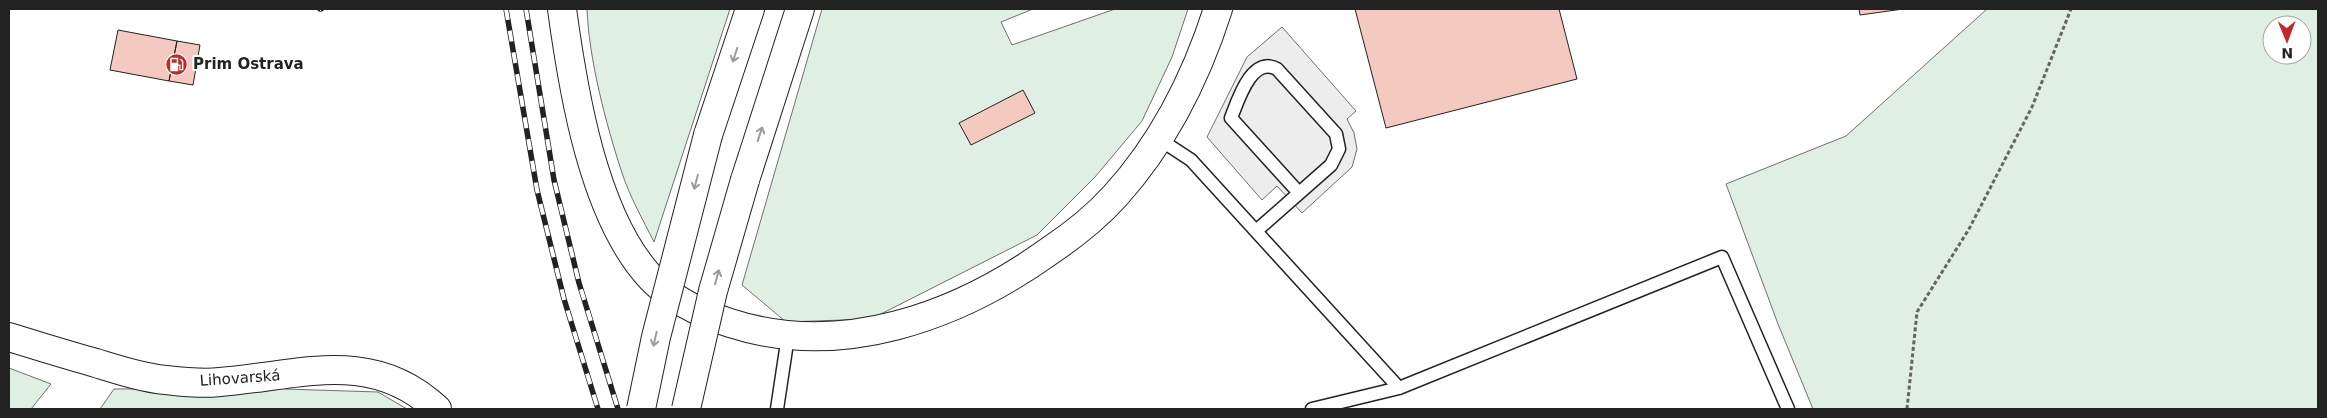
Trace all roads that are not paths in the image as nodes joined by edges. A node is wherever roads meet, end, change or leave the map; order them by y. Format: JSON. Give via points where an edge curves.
{"nodes":[{"id":1,"x":562,"y":9,"type":"edge"},
{"id":2,"x":750,"y":9,"type":"edge"},
{"id":3,"x":800,"y":9,"type":"edge"},
{"id":4,"x":1218,"y":9,"type":"edge"},
{"id":5,"x":1159,"y":139,"type":"junction"},
{"id":6,"x":1299,"y":192,"type":"junction"},
{"id":7,"x":1256,"y":231,"type":"junction"},
{"id":8,"x":788,"y":336,"type":"junction"},
{"id":9,"x":9,"y":337,"type":"edge"},
{"id":10,"x":1398,"y":388,"type":"junction"},
{"id":11,"x":437,"y":409,"type":"edge"},
{"id":12,"x":641,"y":409,"type":"edge"},
{"id":13,"x":686,"y":409,"type":"edge"},
{"id":14,"x":777,"y":409,"type":"edge"},
{"id":15,"x":1312,"y":409,"type":"edge"},
{"id":16,"x":1788,"y":409,"type":"edge"}],
"edges":[{"from":1,"to":8,"type":"main road","via":[[573,80],[592,158],[609,210],[634,256],[662,288],[698,311],[738,326]]},
{"from":2,"to":12,"type":"main road","one_way":true,"bridge":true,"via":[[708,135],[656,337]]},
{"from":13,"to":3,"type":"main road","one_way":true,"bridge":true,"via":[[713,291]]},
{"from":4,"to":5,"type":"main road","via":[[1187,89]]},
{"from":5,"to":7,"type":"lane","via":[[1191,160]]},
{"from":5,"to":8,"type":"main road","via":[[1113,198],[1085,224],[1022,271],[994,287],[898,327],[836,336]]},
{"from":6,"to":6,"type":"lane","via":[[1231,118],[1251,77],[1263,65],[1277,69],[1338,139],[1335,160]]},
{"from":6,"to":7,"type":"lane"},
{"from":7,"to":10,"type":"lane"},
{"from":8,"to":14,"type":"lane"},
{"from":9,"to":11,"type":"main road","name":"Lihovarská","via":[[110,368],[164,380],[217,383],[327,370],[360,371],[407,387]]},
{"from":10,"to":15,"type":"lane"},
{"from":10,"to":16,"type":"lane","via":[[1722,257]]}]}
